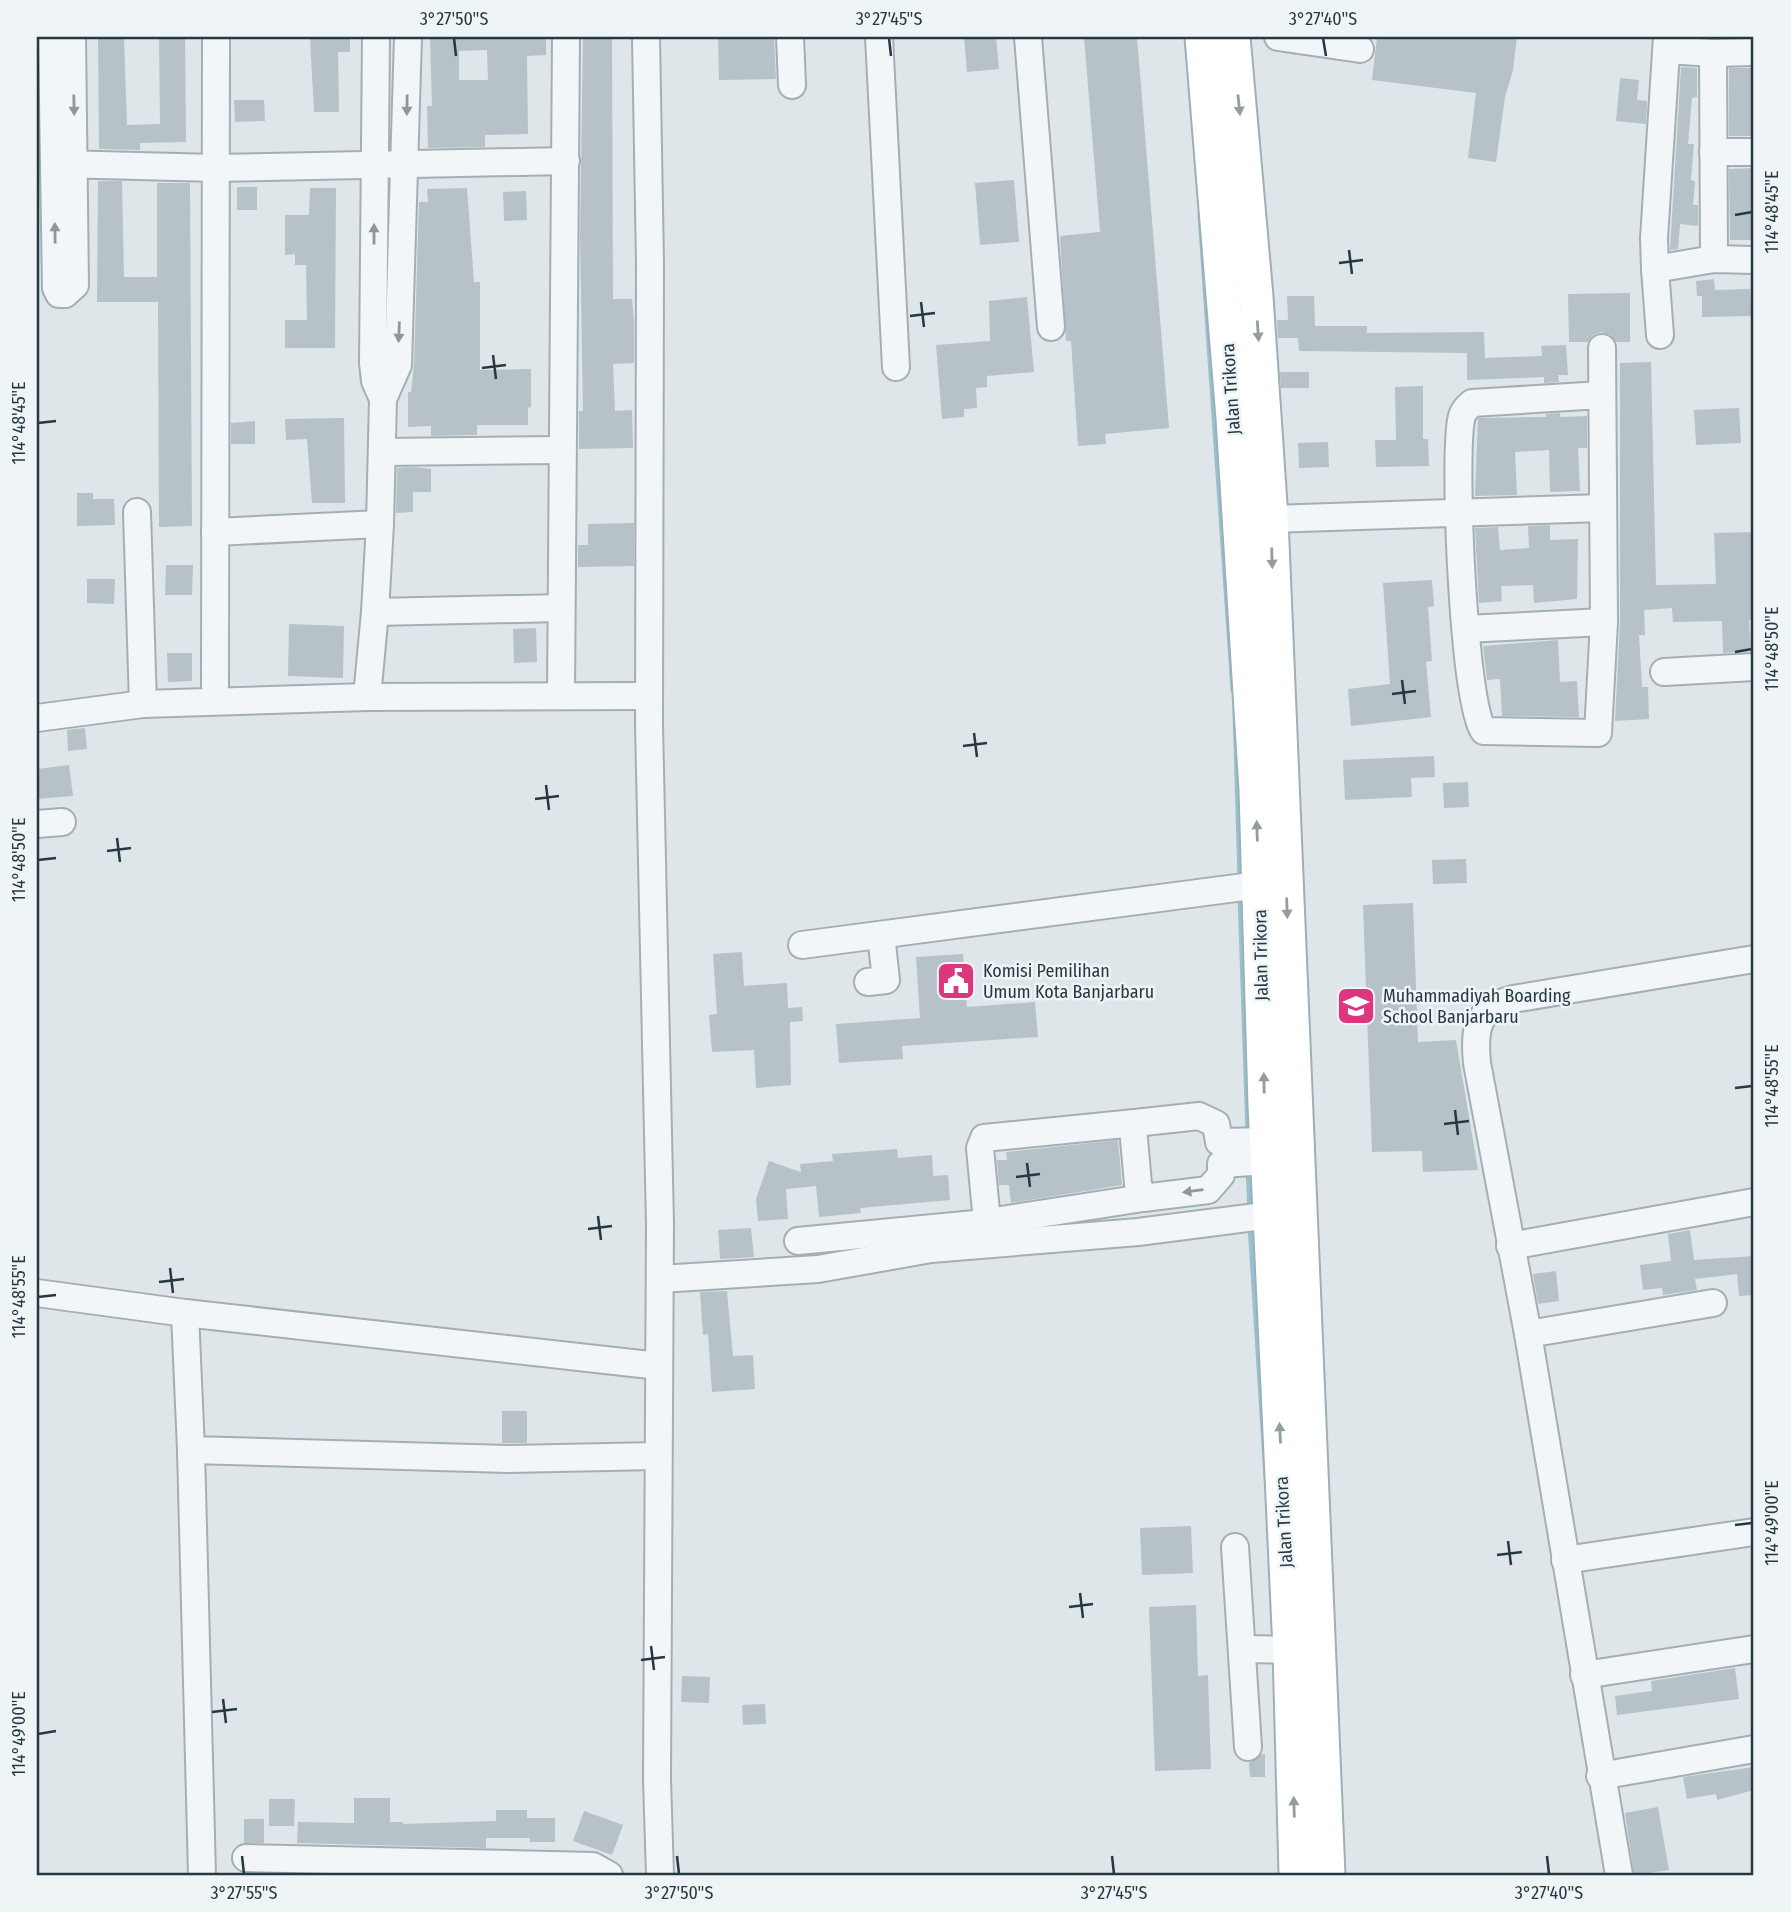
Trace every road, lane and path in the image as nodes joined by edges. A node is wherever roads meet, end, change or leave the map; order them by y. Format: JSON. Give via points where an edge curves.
{"nodes":[{"id":1,"x":52,"y":37,"type":"edge"},
{"id":2,"x":72,"y":37,"type":"edge"},
{"id":3,"x":216,"y":37,"type":"edge"},
{"id":4,"x":376,"y":37,"type":"edge"},
{"id":5,"x":408,"y":37,"type":"edge"},
{"id":6,"x":566,"y":37,"type":"edge"},
{"id":7,"x":646,"y":37,"type":"edge"},
{"id":8,"x":790,"y":37,"type":"edge"},
{"id":9,"x":879,"y":37,"type":"edge"},
{"id":10,"x":1028,"y":37,"type":"edge"},
{"id":11,"x":1202,"y":37,"type":"edge"},
{"id":12,"x":1233,"y":37,"type":"edge"},
{"id":13,"x":1278,"y":37,"type":"edge"},
{"id":14,"x":1667,"y":43,"type":"edge"},
{"id":15,"x":1360,"y":49,"type":"dead end"},
{"id":16,"x":1754,"y":52,"type":"edge"},
{"id":17,"x":1713,"y":53,"type":"junction"},
{"id":18,"x":792,"y":85,"type":"dead end"},
{"id":19,"x":1713,"y":152,"type":"junction"},
{"id":20,"x":1754,"y":152,"type":"edge"},
{"id":21,"x":566,"y":161,"type":"junction"},
{"id":22,"x":65,"y":164,"type":"junction"},
{"id":23,"x":406,"y":164,"type":"junction"},
{"id":24,"x":374,"y":165,"type":"junction"},
{"id":25,"x":216,"y":168,"type":"junction"},
{"id":26,"x":1714,"y":259,"type":"junction"},
{"id":27,"x":1754,"y":260,"type":"edge"},
{"id":28,"x":1655,"y":269,"type":"junction"},
{"id":29,"x":1051,"y":327,"type":"dead end"},
{"id":30,"x":1660,"y":335,"type":"dead end"},
{"id":31,"x":1602,"y":348,"type":"dead end"},
{"id":32,"x":896,"y":367,"type":"dead end"},
{"id":33,"x":1601,"y":395,"type":"junction"},
{"id":34,"x":383,"y":399,"type":"junction"},
{"id":35,"x":560,"y":450,"type":"junction"},
{"id":36,"x":383,"y":452,"type":"junction"},
{"id":37,"x":1602,"y":508,"type":"junction"},
{"id":38,"x":137,"y":512,"type":"dead end"},
{"id":39,"x":1459,"y":512,"type":"junction"},
{"id":40,"x":1271,"y":519,"type":"junction"},
{"id":41,"x":380,"y":524,"type":"junction"},
{"id":42,"x":215,"y":532,"type":"junction"},
{"id":43,"x":561,"y":608,"type":"junction"},
{"id":44,"x":375,"y":612,"type":"junction"},
{"id":45,"x":1604,"y":622,"type":"junction"},
{"id":46,"x":1466,"y":629,"type":"junction"},
{"id":47,"x":1754,"y":667,"type":"edge"},
{"id":48,"x":1664,"y":672,"type":"dead end"},
{"id":49,"x":215,"y":685,"type":"dead end"},
{"id":50,"x":561,"y":694,"type":"junction"},
{"id":51,"x":649,"y":696,"type":"junction"},
{"id":52,"x":367,"y":697,"type":"junction"},
{"id":53,"x":143,"y":704,"type":"junction"},
{"id":54,"x":37,"y":718,"type":"edge"},
{"id":55,"x":1250,"y":886,"type":"junction"},
{"id":56,"x":881,"y":935,"type":"junction"},
{"id":57,"x":802,"y":945,"type":"dead end"},
{"id":58,"x":1754,"y":959,"type":"edge"},
{"id":59,"x":868,"y":982,"type":"dead end"},
{"id":60,"x":1135,"y":1122,"type":"junction"},
{"id":61,"x":1267,"y":1151,"type":"junction"},
{"id":62,"x":1220,"y":1153,"type":"junction"},
{"id":63,"x":1143,"y":1198,"type":"junction"},
{"id":64,"x":1754,"y":1202,"type":"edge"},
{"id":65,"x":1272,"y":1215,"type":"junction"},
{"id":66,"x":987,"y":1222,"type":"junction"},
{"id":67,"x":798,"y":1241,"type":"dead end"},
{"id":68,"x":1510,"y":1246,"type":"junction"},
{"id":69,"x":660,"y":1279,"type":"junction"},
{"id":70,"x":37,"y":1293,"type":"edge"},
{"id":71,"x":1713,"y":1303,"type":"dead end"},
{"id":72,"x":186,"y":1313,"type":"junction"},
{"id":73,"x":1290,"y":1330,"type":"junction"},
{"id":74,"x":1528,"y":1334,"type":"junction"},
{"id":75,"x":659,"y":1366,"type":"junction"},
{"id":76,"x":191,"y":1450,"type":"junction"},
{"id":77,"x":658,"y":1456,"type":"junction"},
{"id":78,"x":1754,"y":1532,"type":"edge"},
{"id":79,"x":1236,"y":1548,"type":"dead end"},
{"id":80,"x":1565,"y":1560,"type":"junction"},
{"id":81,"x":1242,"y":1649,"type":"junction"},
{"id":82,"x":1754,"y":1649,"type":"edge"},
{"id":83,"x":1290,"y":1650,"type":"junction"},
{"id":84,"x":1584,"y":1675,"type":"junction"},
{"id":85,"x":1248,"y":1747,"type":"dead end"},
{"id":86,"x":1754,"y":1749,"type":"edge"},
{"id":87,"x":1600,"y":1776,"type":"junction"},
{"id":88,"x":246,"y":1858,"type":"dead end"},
{"id":89,"x":202,"y":1875,"type":"edge"},
{"id":90,"x":609,"y":1875,"type":"edge"},
{"id":91,"x":660,"y":1875,"type":"edge"},
{"id":92,"x":1296,"y":1875,"type":"edge"},
{"id":93,"x":1328,"y":1875,"type":"edge"},
{"id":94,"x":1619,"y":1875,"type":"edge"}],
"edges":[{"from":22,"to":1,"type":"street","one_way":true},
{"from":2,"to":22,"type":"street","one_way":true},
{"from":3,"to":25,"type":"street"},
{"from":4,"to":24,"type":"street"},
{"from":5,"to":23,"type":"street","one_way":true},
{"from":6,"to":21,"type":"street"},
{"from":7,"to":51,"type":"street"},
{"from":8,"to":18,"type":"street"},
{"from":9,"to":32,"type":"street"},
{"from":10,"to":29,"type":"street"},
{"from":55,"to":11,"type":"main road","name":"Jalan Trikora","one_way":true,"via":[[1232,405]]},
{"from":12,"to":40,"type":"main road","name":"Jalan Trikora","one_way":true},
{"from":13,"to":15,"type":"street"},
{"from":14,"to":17,"type":"street"},
{"from":14,"to":28,"type":"street"},
{"from":16,"to":17,"type":"street"},
{"from":17,"to":19,"type":"street"},
{"from":19,"to":20,"type":"street"},
{"from":19,"to":26,"type":"street"},
{"from":21,"to":23,"type":"street"},
{"from":21,"to":35,"type":"street"},
{"from":22,"to":25,"type":"street"},
{"from":23,"to":24,"type":"street"},
{"from":23,"to":34,"type":"street","one_way":true,"via":[[397,365]]},
{"from":24,"to":25,"type":"street"},
{"from":34,"to":24,"type":"street","one_way":true,"via":[[373,363]]},
{"from":25,"to":42,"type":"street"},
{"from":26,"to":27,"type":"street"},
{"from":26,"to":28,"type":"street"},
{"from":28,"to":30,"type":"street"},
{"from":31,"to":33,"type":"street"},
{"from":33,"to":37,"type":"street"},
{"from":33,"to":39,"type":"street","via":[[1472,403],[1466,408],[1459,437]]},
{"from":34,"to":36,"type":"street"},
{"from":35,"to":36,"type":"street"},
{"from":35,"to":43,"type":"street"},
{"from":36,"to":41,"type":"street"},
{"from":37,"to":39,"type":"street"},
{"from":37,"to":45,"type":"street"},
{"from":38,"to":53,"type":"street"},
{"from":39,"to":40,"type":"street"},
{"from":39,"to":46,"type":"street"},
{"from":40,"to":73,"type":"main road","name":"Jalan Trikora","one_way":true},
{"from":41,"to":42,"type":"street"},
{"from":41,"to":44,"type":"street"},
{"from":42,"to":49,"type":"street"},
{"from":43,"to":44,"type":"street"},
{"from":43,"to":50,"type":"street"},
{"from":44,"to":52,"type":"street"},
{"from":45,"to":46,"type":"street"},
{"from":45,"to":46,"type":"street","via":[[1598,733],[1484,731],[1475,716]]},
{"from":47,"to":48,"type":"street"},
{"from":50,"to":51,"type":"street"},
{"from":50,"to":52,"type":"street"},
{"from":51,"to":69,"type":"street"},
{"from":52,"to":53,"type":"street"},
{"from":53,"to":54,"type":"street"},
{"from":55,"to":56,"type":"street"},
{"from":61,"to":55,"type":"main road","name":"Jalan Trikora","one_way":true},
{"from":56,"to":57,"type":"street"},
{"from":56,"to":59,"type":"street","via":[[886,980]]},
{"from":58,"to":68,"type":"street","via":[[1513,999],[1488,1010],[1477,1030],[1478,1063]]},
{"from":60,"to":62,"type":"street","via":[[1199,1116],[1216,1124]]},
{"from":60,"to":63,"type":"street","via":[[1138,1184]]},
{"from":60,"to":66,"type":"street","via":[[984,1138],[980,1148]]},
{"from":61,"to":62,"type":"street"},
{"from":61,"to":65,"type":"main road","name":"Jalan Trikora"},
{"from":62,"to":63,"type":"street","one_way":true,"via":[[1221,1175],[1208,1190]]},
{"from":63,"to":66,"type":"street"},
{"from":64,"to":68,"type":"street"},
{"from":65,"to":69,"type":"street","via":[[1138,1232],[931,1249],[818,1269]]},
{"from":65,"to":73,"type":"main road","name":"Jalan Trikora"},
{"from":66,"to":67,"type":"street"},
{"from":68,"to":74,"type":"street"},
{"from":69,"to":75,"type":"street"},
{"from":70,"to":72,"type":"street"},
{"from":71,"to":74,"type":"street"},
{"from":72,"to":75,"type":"street"},
{"from":72,"to":76,"type":"street"},
{"from":83,"to":73,"type":"main road","name":"Jalan Trikora","one_way":true},
{"from":73,"to":93,"type":"main road","name":"Jalan Trikora"},
{"from":74,"to":80,"type":"street"},
{"from":75,"to":77,"type":"street"},
{"from":76,"to":77,"type":"street","via":[[508,1459]]},
{"from":76,"to":89,"type":"street"},
{"from":77,"to":91,"type":"street"},
{"from":78,"to":80,"type":"street"},
{"from":79,"to":81,"type":"street"},
{"from":80,"to":84,"type":"street"},
{"from":81,"to":83,"type":"street"},
{"from":81,"to":85,"type":"street"},
{"from":82,"to":84,"type":"street"},
{"from":92,"to":83,"type":"main road","name":"Jalan Trikora","one_way":true},
{"from":84,"to":87,"type":"street"},
{"from":86,"to":87,"type":"street"},
{"from":87,"to":94,"type":"street"},
{"from":88,"to":90,"type":"street","via":[[593,1866]]}]}
